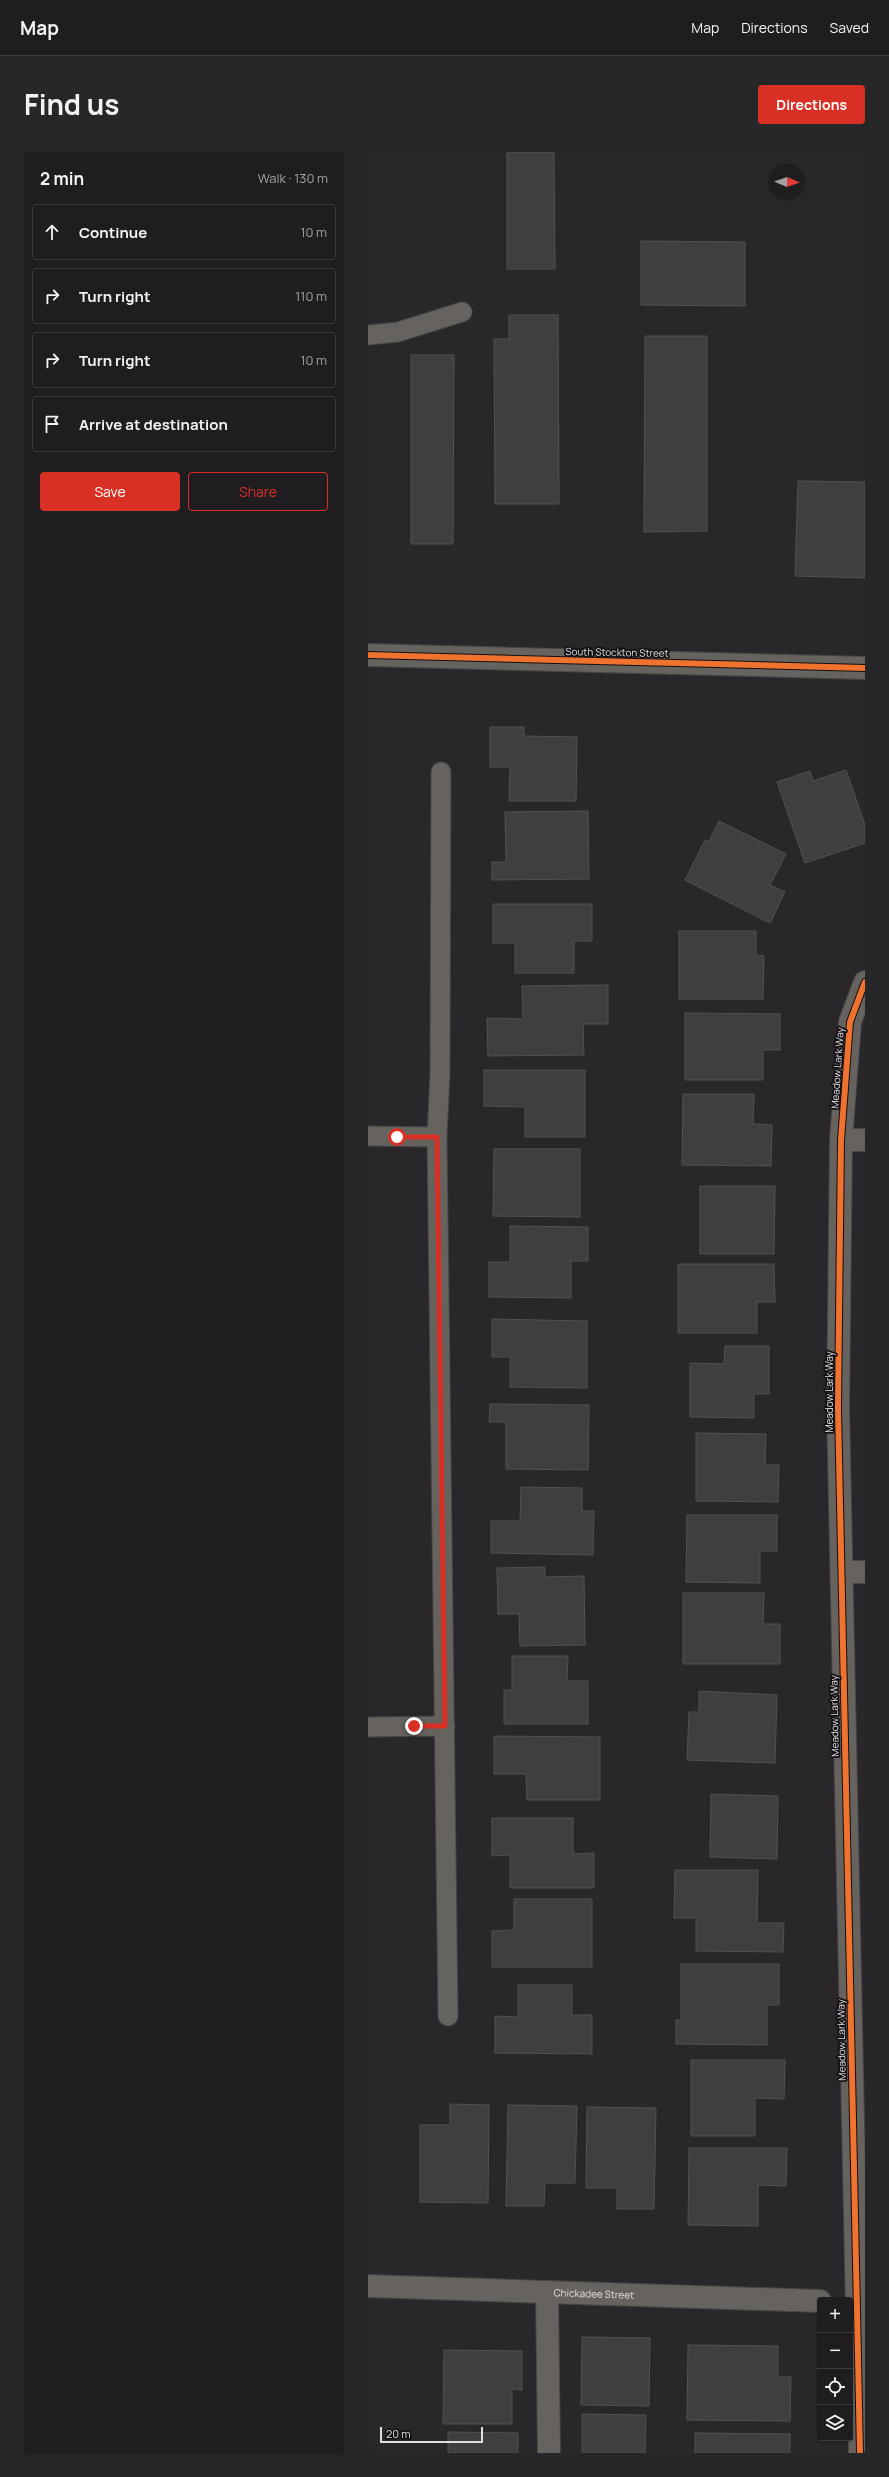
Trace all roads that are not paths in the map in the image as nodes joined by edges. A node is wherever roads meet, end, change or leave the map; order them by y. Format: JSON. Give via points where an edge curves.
{"nodes":[{"id":1,"x":462,"y":312,"type":"dead end"},
{"id":2,"x":368,"y":335,"type":"edge"},
{"id":3,"x":368,"y":655,"type":"edge"},
{"id":4,"x":865,"y":668,"type":"edge"},
{"id":5,"x":441,"y":772,"type":"dead end"},
{"id":6,"x":865,"y":982,"type":"edge"},
{"id":7,"x":368,"y":1136,"type":"edge"},
{"id":8,"x":437,"y":1137,"type":"junction"},
{"id":9,"x":841,"y":1140,"type":"junction"},
{"id":10,"x":865,"y":1140,"type":"edge"},
{"id":11,"x":842,"y":1572,"type":"junction"},
{"id":12,"x":865,"y":1572,"type":"edge"},
{"id":13,"x":445,"y":1726,"type":"junction"},
{"id":14,"x":368,"y":1727,"type":"edge"},
{"id":15,"x":448,"y":2016,"type":"dead end"},
{"id":16,"x":368,"y":2286,"type":"edge"},
{"id":17,"x":547,"y":2292,"type":"junction"},
{"id":18,"x":853,"y":2297,"type":"edge"},
{"id":19,"x":817,"y":2301,"type":"edge"},
{"id":20,"x":853,"y":2302,"type":"edge"},
{"id":21,"x":549,"y":2453,"type":"edge"},
{"id":22,"x":860,"y":2453,"type":"edge"}],
"edges":[{"from":1,"to":2,"type":"lane","via":[[398,332]]},
{"from":3,"to":4,"type":"street","name":"South Stockton Street"},
{"from":5,"to":8,"type":"lane","via":[[440,1065]]},
{"from":6,"to":9,"type":"street","name":"Meadow Lark Way","via":[[850,1022]]},
{"from":7,"to":8,"type":"lane"},
{"from":8,"to":13,"type":"lane"},
{"from":9,"to":10,"type":"street"},
{"from":9,"to":11,"type":"street","name":"Meadow Lark Way","via":[[838,1408]]},
{"from":11,"to":12,"type":"street"},
{"from":11,"to":18,"type":"street","name":"Meadow Lark Way"},
{"from":13,"to":14,"type":"lane"},
{"from":13,"to":15,"type":"lane"},
{"from":16,"to":17,"type":"street","name":"Chickadee Street"},
{"from":17,"to":19,"type":"street","name":"Chickadee Street"},
{"from":17,"to":21,"type":"street"},
{"from":20,"to":22,"type":"street","name":"Meadow Lark Way"}]}
